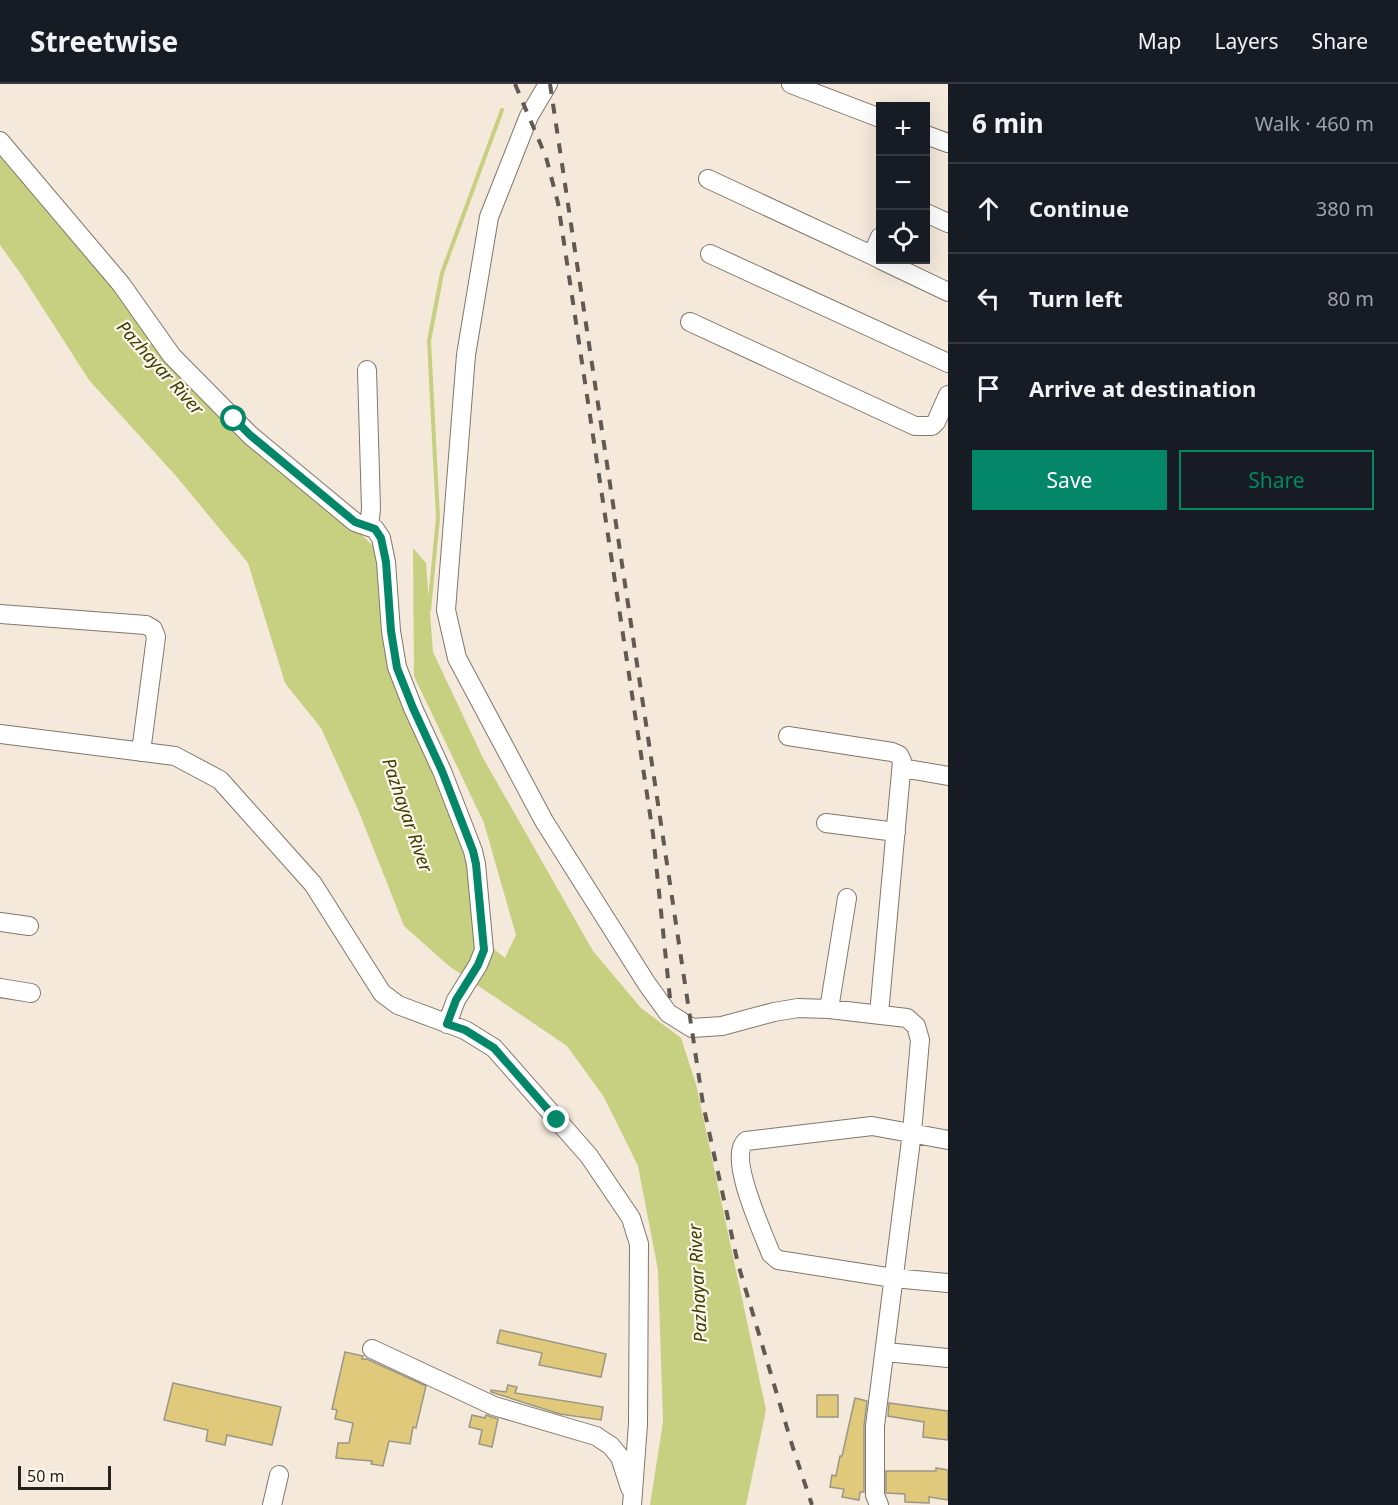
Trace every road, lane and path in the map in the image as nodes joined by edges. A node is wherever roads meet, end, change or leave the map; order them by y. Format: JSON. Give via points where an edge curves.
{"nodes":[{"id":1,"x":548,"y":84,"type":"edge"},
{"id":2,"x":791,"y":84,"type":"edge"},
{"id":3,"x":876,"y":116,"type":"edge"},
{"id":4,"x":930,"y":136,"type":"edge"},
{"id":5,"x":0,"y":141,"type":"edge"},
{"id":6,"x":948,"y":143,"type":"edge"},
{"id":7,"x":708,"y":179,"type":"dead end"},
{"id":8,"x":930,"y":215,"type":"edge"},
{"id":9,"x":948,"y":223,"type":"edge"},
{"id":10,"x":710,"y":254,"type":"dead end"},
{"id":11,"x":876,"y":257,"type":"edge"},
{"id":12,"x":890,"y":264,"type":"edge"},
{"id":13,"x":948,"y":292,"type":"edge"},
{"id":14,"x":690,"y":322,"type":"dead end"},
{"id":15,"x":948,"y":363,"type":"edge"},
{"id":16,"x":366,"y":370,"type":"dead end"},
{"id":17,"x":948,"y":395,"type":"edge"},
{"id":18,"x":369,"y":526,"type":"junction"},
{"id":19,"x":0,"y":614,"type":"edge"},
{"id":20,"x":0,"y":734,"type":"edge"},
{"id":21,"x":788,"y":736,"type":"dead end"},
{"id":22,"x":141,"y":752,"type":"junction"},
{"id":23,"x":902,"y":768,"type":"junction"},
{"id":24,"x":948,"y":776,"type":"edge"},
{"id":25,"x":826,"y":823,"type":"dead end"},
{"id":26,"x":896,"y":832,"type":"junction"},
{"id":27,"x":847,"y":898,"type":"dead end"},
{"id":28,"x":0,"y":922,"type":"edge"},
{"id":29,"x":29,"y":926,"type":"dead end"},
{"id":30,"x":0,"y":988,"type":"edge"},
{"id":31,"x":31,"y":993,"type":"dead end"},
{"id":32,"x":830,"y":1009,"type":"junction"},
{"id":33,"x":879,"y":1014,"type":"junction"},
{"id":34,"x":447,"y":1024,"type":"junction"},
{"id":35,"x":912,"y":1132,"type":"junction"},
{"id":36,"x":948,"y":1140,"type":"edge"},
{"id":37,"x":893,"y":1278,"type":"junction"},
{"id":38,"x":948,"y":1283,"type":"edge"},
{"id":39,"x":372,"y":1349,"type":"dead end"},
{"id":40,"x":886,"y":1352,"type":"junction"},
{"id":41,"x":948,"y":1358,"type":"edge"},
{"id":42,"x":279,"y":1475,"type":"dead end"},
{"id":43,"x":633,"y":1502,"type":"edge"},
{"id":44,"x":272,"y":1505,"type":"edge"},
{"id":45,"x":879,"y":1505,"type":"edge"}],
"edges":[{"from":1,"to":32,"type":"street","via":[[530,116],[489,217],[468,344],[446,610],[457,658],[544,821],[668,1013],[692,1028],[722,1026],[798,1008]]},
{"from":2,"to":3,"type":"street"},
{"from":4,"to":6,"type":"street"},
{"from":5,"to":18,"type":"street","via":[[121,284],[172,357],[250,435],[355,522]]},
{"from":7,"to":11,"type":"street"},
{"from":8,"to":9,"type":"street"},
{"from":10,"to":15,"type":"street"},
{"from":12,"to":13,"type":"street"},
{"from":14,"to":17,"type":"street","via":[[915,426],[932,426]]},
{"from":16,"to":18,"type":"street"},
{"from":18,"to":34,"type":"street","via":[[379,533],[384,548],[397,668],[442,771],[476,864],[484,950]]},
{"from":19,"to":22,"type":"street","via":[[146,625],[153,629],[156,637]]},
{"from":20,"to":22,"type":"street"},
{"from":21,"to":23,"type":"street","via":[[892,752],[899,755]]},
{"from":22,"to":34,"type":"street","via":[[175,756],[220,780],[313,884],[382,993],[398,1005]]},
{"from":23,"to":24,"type":"street"},
{"from":23,"to":26,"type":"street"},
{"from":25,"to":26,"type":"street"},
{"from":26,"to":33,"type":"street"},
{"from":27,"to":32,"type":"street"},
{"from":28,"to":29,"type":"street"},
{"from":30,"to":31,"type":"street"},
{"from":32,"to":33,"type":"street"},
{"from":33,"to":35,"type":"street","via":[[907,1018],[919,1031]]},
{"from":34,"to":43,"type":"street","via":[[494,1048],[589,1156],[631,1218],[639,1244],[638,1424]]},
{"from":35,"to":36,"type":"street"},
{"from":35,"to":37,"type":"street"},
{"from":35,"to":37,"type":"street","via":[[872,1126],[746,1141],[740,1150],[744,1182],[774,1258]]},
{"from":37,"to":38,"type":"street"},
{"from":37,"to":40,"type":"street"},
{"from":39,"to":43,"type":"street","via":[[494,1406],[596,1436],[620,1457]]},
{"from":40,"to":41,"type":"street"},
{"from":40,"to":45,"type":"street","via":[[875,1426],[875,1495]]},
{"from":42,"to":44,"type":"street"}]}
